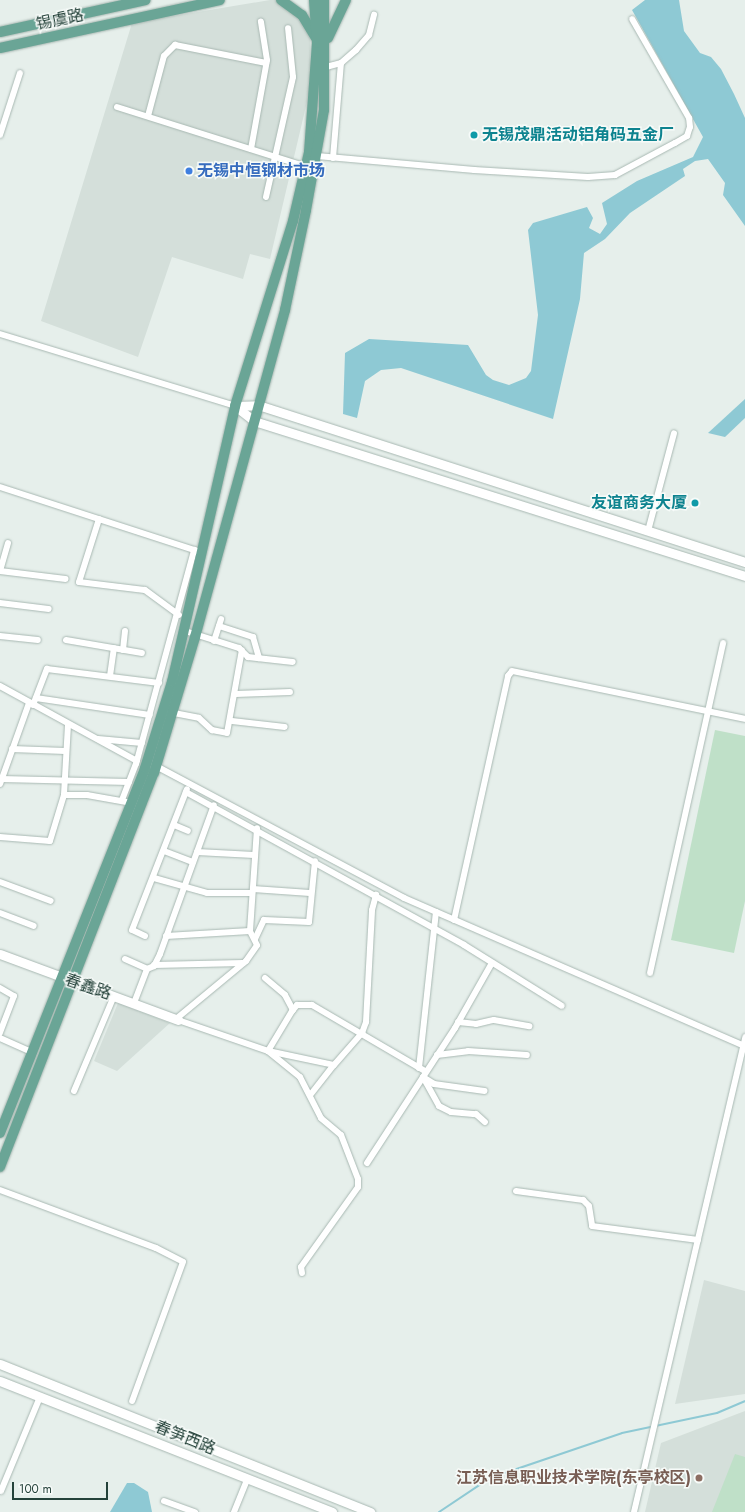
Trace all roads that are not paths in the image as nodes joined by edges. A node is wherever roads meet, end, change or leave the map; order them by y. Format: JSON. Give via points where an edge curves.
{"nodes":[{"id":1,"x":146,"y":0,"type":"edge"},
{"id":2,"x":220,"y":0,"type":"edge"},
{"id":3,"x":281,"y":0,"type":"edge"},
{"id":4,"x":314,"y":0,"type":"edge"},
{"id":5,"x":324,"y":0,"type":"edge"},
{"id":6,"x":346,"y":0,"type":"edge"},
{"id":7,"x":374,"y":15,"type":"dead end"},
{"id":8,"x":632,"y":19,"type":"dead end"},
{"id":9,"x":261,"y":21,"type":"dead end"},
{"id":10,"x":288,"y":28,"type":"dead end"},
{"id":11,"x":0,"y":32,"type":"edge"},
{"id":12,"x":322,"y":43,"type":"junction"},
{"id":13,"x":0,"y":48,"type":"edge"},
{"id":14,"x":266,"y":63,"type":"junction"},
{"id":15,"x":342,"y":63,"type":"junction"},
{"id":16,"x":326,"y":67,"type":"junction"},
{"id":17,"x":20,"y":73,"type":"dead end"},
{"id":18,"x":117,"y":107,"type":"dead end"},
{"id":19,"x":148,"y":116,"type":"junction"},
{"id":20,"x":0,"y":135,"type":"edge"},
{"id":21,"x":251,"y":149,"type":"junction"},
{"id":22,"x":317,"y":156,"type":"junction"},
{"id":23,"x":278,"y":158,"type":"junction"},
{"id":24,"x":333,"y":158,"type":"junction"},
{"id":25,"x":310,"y":167,"type":"junction"},
{"id":26,"x":266,"y":197,"type":"dead end"},
{"id":27,"x":0,"y":334,"type":"edge"},
{"id":28,"x":258,"y":405,"type":"junction"},
{"id":29,"x":235,"y":406,"type":"junction"},
{"id":30,"x":254,"y":421,"type":"junction"},
{"id":31,"x":674,"y":433,"type":"dead end"},
{"id":32,"x":0,"y":487,"type":"edge"},
{"id":33,"x":99,"y":519,"type":"junction"},
{"id":34,"x":648,"y":531,"type":"junction"},
{"id":35,"x":8,"y":543,"type":"dead end"},
{"id":36,"x":198,"y":552,"type":"junction"},
{"id":37,"x":745,"y":562,"type":"edge"},
{"id":38,"x":0,"y":571,"type":"edge"},
{"id":39,"x":745,"y":576,"type":"edge"},
{"id":40,"x":66,"y":579,"type":"dead end"},
{"id":41,"x":0,"y":603,"type":"edge"},
{"id":42,"x":49,"y":609,"type":"dead end"},
{"id":43,"x":179,"y":615,"type":"junction"},
{"id":44,"x":221,"y":619,"type":"dead end"},
{"id":45,"x":219,"y":626,"type":"junction"},
{"id":46,"x":180,"y":629,"type":"junction"},
{"id":47,"x":125,"y":631,"type":"dead end"},
{"id":48,"x":0,"y":636,"type":"edge"},
{"id":49,"x":195,"y":637,"type":"junction"},
{"id":50,"x":38,"y":640,"type":"dead end"},
{"id":51,"x":66,"y":640,"type":"dead end"},
{"id":52,"x":214,"y":641,"type":"junction"},
{"id":53,"x":723,"y":643,"type":"dead end"},
{"id":54,"x":114,"y":648,"type":"junction"},
{"id":55,"x":123,"y":650,"type":"junction"},
{"id":56,"x":242,"y":650,"type":"junction"},
{"id":57,"x":142,"y":653,"type":"dead end"},
{"id":58,"x":258,"y":658,"type":"junction"},
{"id":59,"x":293,"y":662,"type":"dead end"},
{"id":60,"x":110,"y":676,"type":"junction"},
{"id":61,"x":159,"y":683,"type":"junction"},
{"id":62,"x":0,"y":686,"type":"edge"},
{"id":63,"x":290,"y":692,"type":"dead end"},
{"id":64,"x":236,"y":694,"type":"junction"},
{"id":65,"x":36,"y":698,"type":"junction"},
{"id":66,"x":31,"y":704,"type":"junction"},
{"id":67,"x":708,"y":711,"type":"junction"},
{"id":68,"x":174,"y":713,"type":"junction"},
{"id":69,"x":150,"y":715,"type":"junction"},
{"id":70,"x":745,"y":719,"type":"edge"},
{"id":71,"x":232,"y":721,"type":"junction"},
{"id":72,"x":68,"y":725,"type":"junction"},
{"id":73,"x":285,"y":727,"type":"dead end"},
{"id":74,"x":94,"y":738,"type":"junction"},
{"id":75,"x":142,"y":743,"type":"junction"},
{"id":76,"x":12,"y":749,"type":"junction"},
{"id":77,"x":65,"y":751,"type":"junction"},
{"id":78,"x":137,"y":761,"type":"junction"},
{"id":79,"x":156,"y":766,"type":"junction"},
{"id":80,"x":1,"y":781,"type":"edge"},
{"id":81,"x":63,"y":782,"type":"junction"},
{"id":82,"x":129,"y":782,"type":"junction"},
{"id":83,"x":189,"y":783,"type":"junction"},
{"id":84,"x":186,"y":792,"type":"junction"},
{"id":85,"x":64,"y":795,"type":"junction"},
{"id":86,"x":126,"y":802,"type":"junction"},
{"id":87,"x":214,"y":804,"type":"junction"},
{"id":88,"x":174,"y":825,"type":"junction"},
{"id":89,"x":257,"y":828,"type":"junction"},
{"id":90,"x":188,"y":831,"type":"dead end"},
{"id":91,"x":0,"y":837,"type":"edge"},
{"id":92,"x":164,"y":851,"type":"junction"},
{"id":93,"x":197,"y":852,"type":"junction"},
{"id":94,"x":254,"y":855,"type":"junction"},
{"id":95,"x":315,"y":861,"type":"junction"},
{"id":96,"x":193,"y":862,"type":"junction"},
{"id":97,"x":154,"y":878,"type":"junction"},
{"id":98,"x":0,"y":882,"type":"edge"},
{"id":99,"x":183,"y":889,"type":"junction"},
{"id":100,"x":252,"y":891,"type":"junction"},
{"id":101,"x":310,"y":893,"type":"junction"},
{"id":102,"x":376,"y":895,"type":"junction"},
{"id":103,"x":51,"y":901,"type":"dead end"},
{"id":104,"x":436,"y":912,"type":"junction"},
{"id":105,"x":0,"y":913,"type":"edge"},
{"id":106,"x":454,"y":920,"type":"junction"},
{"id":107,"x":34,"y":926,"type":"dead end"},
{"id":108,"x":436,"y":930,"type":"junction"},
{"id":109,"x":250,"y":932,"type":"junction"},
{"id":110,"x":145,"y":936,"type":"dead end"},
{"id":111,"x":166,"y":936,"type":"junction"},
{"id":112,"x":255,"y":940,"type":"junction"},
{"id":113,"x":0,"y":949,"type":"edge"},
{"id":114,"x":0,"y":954,"type":"edge"},
{"id":115,"x":125,"y":959,"type":"dead end"},
{"id":116,"x":243,"y":963,"type":"junction"},
{"id":117,"x":492,"y":963,"type":"junction"},
{"id":118,"x":154,"y":964,"type":"junction"},
{"id":119,"x":147,"y":969,"type":"junction"},
{"id":120,"x":650,"y":973,"type":"dead end"},
{"id":121,"x":65,"y":978,"type":"junction"},
{"id":122,"x":265,"y":978,"type":"dead end"},
{"id":123,"x":0,"y":988,"type":"edge"},
{"id":124,"x":114,"y":996,"type":"junction"},
{"id":125,"x":134,"y":1003,"type":"junction"},
{"id":126,"x":562,"y":1006,"type":"dead end"},
{"id":127,"x":293,"y":1010,"type":"junction"},
{"id":128,"x":177,"y":1019,"type":"junction"},
{"id":129,"x":458,"y":1022,"type":"junction"},
{"id":130,"x":529,"y":1026,"type":"dead end"},
{"id":131,"x":0,"y":1033,"type":"edge"},
{"id":132,"x":362,"y":1033,"type":"junction"},
{"id":133,"x":745,"y":1037,"type":"edge"},
{"id":134,"x":0,"y":1038,"type":"edge"},
{"id":135,"x":744,"y":1046,"type":"edge"},
{"id":136,"x":268,"y":1051,"type":"junction"},
{"id":137,"x":32,"y":1052,"type":"junction"},
{"id":138,"x":437,"y":1055,"type":"junction"},
{"id":139,"x":527,"y":1055,"type":"dead end"},
{"id":140,"x":334,"y":1065,"type":"junction"},
{"id":141,"x":419,"y":1068,"type":"junction"},
{"id":142,"x":424,"y":1074,"type":"junction"},
{"id":143,"x":74,"y":1091,"type":"dead end"},
{"id":144,"x":485,"y":1091,"type":"dead end"},
{"id":145,"x":311,"y":1094,"type":"junction"},
{"id":146,"x":485,"y":1122,"type":"dead end"},
{"id":147,"x":0,"y":1133,"type":"edge"},
{"id":148,"x":367,"y":1163,"type":"dead end"},
{"id":149,"x":0,"y":1167,"type":"edge"},
{"id":150,"x":0,"y":1190,"type":"edge"},
{"id":151,"x":516,"y":1191,"type":"dead end"},
{"id":152,"x":698,"y":1240,"type":"junction"},
{"id":153,"x":302,"y":1273,"type":"dead end"},
{"id":154,"x":0,"y":1364,"type":"edge"},
{"id":155,"x":0,"y":1381,"type":"edge"},
{"id":156,"x":40,"y":1397,"type":"junction"},
{"id":157,"x":132,"y":1401,"type":"dead end"},
{"id":158,"x":191,"y":1440,"type":"junction"},
{"id":159,"x":184,"y":1456,"type":"junction"},
{"id":160,"x":246,"y":1480,"type":"junction"},
{"id":161,"x":1,"y":1491,"type":"dead end"},
{"id":162,"x":164,"y":1501,"type":"dead end"},
{"id":163,"x":195,"y":1512,"type":"edge"},
{"id":164,"x":234,"y":1512,"type":"edge"},
{"id":165,"x":332,"y":1512,"type":"edge"},
{"id":166,"x":370,"y":1512,"type":"edge"},
{"id":167,"x":634,"y":1512,"type":"edge"}],
"edges":[{"from":1,"to":11,"type":"main road","name":"锡虞路"},
{"from":2,"to":13,"type":"main road","name":"锡虞路"},
{"from":3,"to":12,"type":"main road","via":[[302,15]]},
{"from":4,"to":12,"type":"main road"},
{"from":5,"to":12,"type":"main road"},
{"from":6,"to":12,"type":"main road"},
{"from":7,"to":15,"type":"street","via":[[369,35]]},
{"from":8,"to":24,"type":"street","via":[[689,118],[690,127],[687,136],[615,175],[528,174]]},
{"from":9,"to":14,"type":"street"},
{"from":10,"to":23,"type":"street","via":[[295,66]]},
{"from":12,"to":16,"type":"main road"},
{"from":12,"to":25,"type":"main road"},
{"from":14,"to":19,"type":"street","via":[[175,45],[164,56]]},
{"from":14,"to":21,"type":"street"},
{"from":15,"to":16,"type":"street"},
{"from":15,"to":24,"type":"street"},
{"from":16,"to":22,"type":"main road"},
{"from":17,"to":20,"type":"street"},
{"from":18,"to":19,"type":"street"},
{"from":19,"to":21,"type":"street"},
{"from":21,"to":23,"type":"street"},
{"from":22,"to":24,"type":"street"},
{"from":22,"to":25,"type":"main road"},
{"from":23,"to":25,"type":"street"},
{"from":23,"to":26,"type":"street"},
{"from":25,"to":28,"type":"main road","via":[[285,310]]},
{"from":25,"to":29,"type":"main road"},
{"from":27,"to":29,"type":"street"},
{"from":28,"to":29,"type":"main road"},
{"from":28,"to":30,"type":"main road"},
{"from":28,"to":34,"type":"main road"},
{"from":29,"to":30,"type":"main road"},
{"from":29,"to":36,"type":"main road"},
{"from":30,"to":39,"type":"main road"},
{"from":30,"to":49,"type":"main road"},
{"from":31,"to":34,"type":"street"},
{"from":32,"to":33,"type":"street"},
{"from":33,"to":36,"type":"street"},
{"from":33,"to":43,"type":"street","via":[[79,582],[145,590]]},
{"from":34,"to":37,"type":"main road"},
{"from":35,"to":38,"type":"street"},
{"from":36,"to":43,"type":"street"},
{"from":36,"to":46,"type":"main road"},
{"from":38,"to":40,"type":"street"},
{"from":41,"to":42,"type":"street"},
{"from":43,"to":46,"type":"street"},
{"from":44,"to":45,"type":"street"},
{"from":45,"to":52,"type":"street"},
{"from":45,"to":58,"type":"street","via":[[253,637]]},
{"from":46,"to":49,"type":"street"},
{"from":46,"to":61,"type":"street"},
{"from":46,"to":86,"type":"main road","via":[[170,689]]},
{"from":47,"to":55,"type":"street"},
{"from":48,"to":50,"type":"street"},
{"from":49,"to":52,"type":"street"},
{"from":49,"to":68,"type":"main road"},
{"from":51,"to":54,"type":"street"},
{"from":52,"to":56,"type":"street"},
{"from":53,"to":67,"type":"street"},
{"from":54,"to":55,"type":"street"},
{"from":54,"to":60,"type":"street"},
{"from":55,"to":57,"type":"street"},
{"from":56,"to":58,"type":"street","via":[[248,657]]},
{"from":56,"to":64,"type":"street"},
{"from":58,"to":59,"type":"street"},
{"from":60,"to":61,"type":"street"},
{"from":60,"to":65,"type":"street","via":[[47,670]]},
{"from":61,"to":69,"type":"street"},
{"from":62,"to":66,"type":"street"},
{"from":63,"to":64,"type":"street"},
{"from":64,"to":71,"type":"street"},
{"from":65,"to":66,"type":"street"},
{"from":65,"to":69,"type":"street"},
{"from":66,"to":72,"type":"street"},
{"from":66,"to":76,"type":"street"},
{"from":67,"to":70,"type":"street"},
{"from":67,"to":106,"type":"street","via":[[512,671],[508,676]]},
{"from":67,"to":120,"type":"street"},
{"from":68,"to":71,"type":"street","via":[[199,718],[223,734],[229,731]]},
{"from":68,"to":79,"type":"main road"},
{"from":69,"to":75,"type":"street"},
{"from":71,"to":73,"type":"street"},
{"from":72,"to":74,"type":"street"},
{"from":72,"to":77,"type":"street"},
{"from":74,"to":75,"type":"street"},
{"from":74,"to":78,"type":"street"},
{"from":75,"to":78,"type":"street"},
{"from":76,"to":77,"type":"street"},
{"from":76,"to":80,"type":"street"},
{"from":77,"to":81,"type":"street"},
{"from":78,"to":82,"type":"street"},
{"from":79,"to":83,"type":"street"},
{"from":79,"to":121,"type":"main road"},
{"from":80,"to":81,"type":"street"},
{"from":81,"to":82,"type":"street"},
{"from":81,"to":85,"type":"street"},
{"from":82,"to":86,"type":"street"},
{"from":83,"to":84,"type":"street"},
{"from":83,"to":104,"type":"street"},
{"from":84,"to":87,"type":"street"},
{"from":84,"to":88,"type":"street"},
{"from":85,"to":86,"type":"street"},
{"from":85,"to":91,"type":"street","via":[[50,841]]},
{"from":86,"to":121,"type":"main road"},
{"from":87,"to":89,"type":"street"},
{"from":87,"to":93,"type":"street"},
{"from":88,"to":90,"type":"street"},
{"from":88,"to":92,"type":"street"},
{"from":89,"to":94,"type":"street"},
{"from":89,"to":95,"type":"street"},
{"from":92,"to":96,"type":"street"},
{"from":92,"to":97,"type":"street"},
{"from":93,"to":94,"type":"street"},
{"from":93,"to":96,"type":"street"},
{"from":94,"to":100,"type":"street"},
{"from":95,"to":101,"type":"street"},
{"from":95,"to":102,"type":"street"},
{"from":96,"to":99,"type":"street"},
{"from":97,"to":99,"type":"street"},
{"from":97,"to":110,"type":"street","via":[[132,930]]},
{"from":98,"to":103,"type":"street"},
{"from":99,"to":100,"type":"street"},
{"from":99,"to":111,"type":"street"},
{"from":100,"to":101,"type":"street"},
{"from":100,"to":109,"type":"street"},
{"from":101,"to":112,"type":"street","via":[[309,922],[264,920]]},
{"from":102,"to":108,"type":"street"},
{"from":102,"to":132,"type":"street","via":[[372,910],[366,1022]]},
{"from":104,"to":106,"type":"street"},
{"from":104,"to":108,"type":"street"},
{"from":105,"to":107,"type":"street"},
{"from":106,"to":135,"type":"street"},
{"from":108,"to":117,"type":"street"},
{"from":108,"to":141,"type":"street","via":[[431,949]]},
{"from":109,"to":111,"type":"street"},
{"from":109,"to":112,"type":"street"},
{"from":111,"to":118,"type":"street"},
{"from":112,"to":116,"type":"street","via":[[257,945]]},
{"from":113,"to":121,"type":"main road","name":"春鑫路"},
{"from":114,"to":121,"type":"main road","name":"春鑫路"},
{"from":115,"to":119,"type":"street"},
{"from":116,"to":118,"type":"street"},
{"from":116,"to":128,"type":"street"},
{"from":117,"to":126,"type":"street"},
{"from":117,"to":129,"type":"street"},
{"from":118,"to":119,"type":"street"},
{"from":119,"to":125,"type":"street"},
{"from":121,"to":124,"type":"main road","name":"春鑫路"},
{"from":121,"to":137,"type":"main road"},
{"from":121,"to":149,"type":"main road"},
{"from":122,"to":127,"type":"street","via":[[285,995]]},
{"from":123,"to":131,"type":"street","via":[[14,996]]},
{"from":124,"to":125,"type":"main road","name":"春鑫路"},
{"from":124,"to":143,"type":"street"},
{"from":125,"to":128,"type":"main road","name":"春鑫路"},
{"from":127,"to":132,"type":"street","via":[[297,1005],[312,1005]]},
{"from":127,"to":136,"type":"street"},
{"from":128,"to":136,"type":"street"},
{"from":129,"to":130,"type":"street","via":[[476,1024],[494,1020]]},
{"from":129,"to":138,"type":"street"},
{"from":132,"to":140,"type":"street"},
{"from":132,"to":141,"type":"street"},
{"from":133,"to":135,"type":"street"},
{"from":134,"to":137,"type":"street"},
{"from":135,"to":152,"type":"street"},
{"from":136,"to":140,"type":"street"},
{"from":136,"to":145,"type":"street","via":[[300,1077]]},
{"from":137,"to":147,"type":"main road"},
{"from":138,"to":139,"type":"street","via":[[468,1051]]},
{"from":138,"to":142,"type":"street"},
{"from":140,"to":145,"type":"street"},
{"from":141,"to":142,"type":"street"},
{"from":142,"to":144,"type":"street","via":[[434,1084]]},
{"from":142,"to":146,"type":"street","via":[[439,1106],[451,1112],[476,1114]]},
{"from":142,"to":148,"type":"street"},
{"from":145,"to":153,"type":"street","via":[[321,1118],[341,1135],[358,1182],[301,1267]]},
{"from":150,"to":157,"type":"street","via":[[156,1248],[183,1262]]},
{"from":151,"to":152,"type":"street","via":[[583,1200],[589,1206],[592,1226]]},
{"from":152,"to":167,"type":"street"},
{"from":154,"to":158,"type":"main road","name":"春笋西路"},
{"from":155,"to":156,"type":"main road","name":"春笋西路"},
{"from":156,"to":159,"type":"main road","name":"春笋西路"},
{"from":156,"to":161,"type":"street"},
{"from":158,"to":159,"type":"main road"},
{"from":158,"to":166,"type":"main road","name":"春笋西路"},
{"from":159,"to":160,"type":"main road","name":"春笋西路"},
{"from":160,"to":164,"type":"street"},
{"from":160,"to":165,"type":"main road","name":"春笋西路"},
{"from":162,"to":163,"type":"street"}]}
